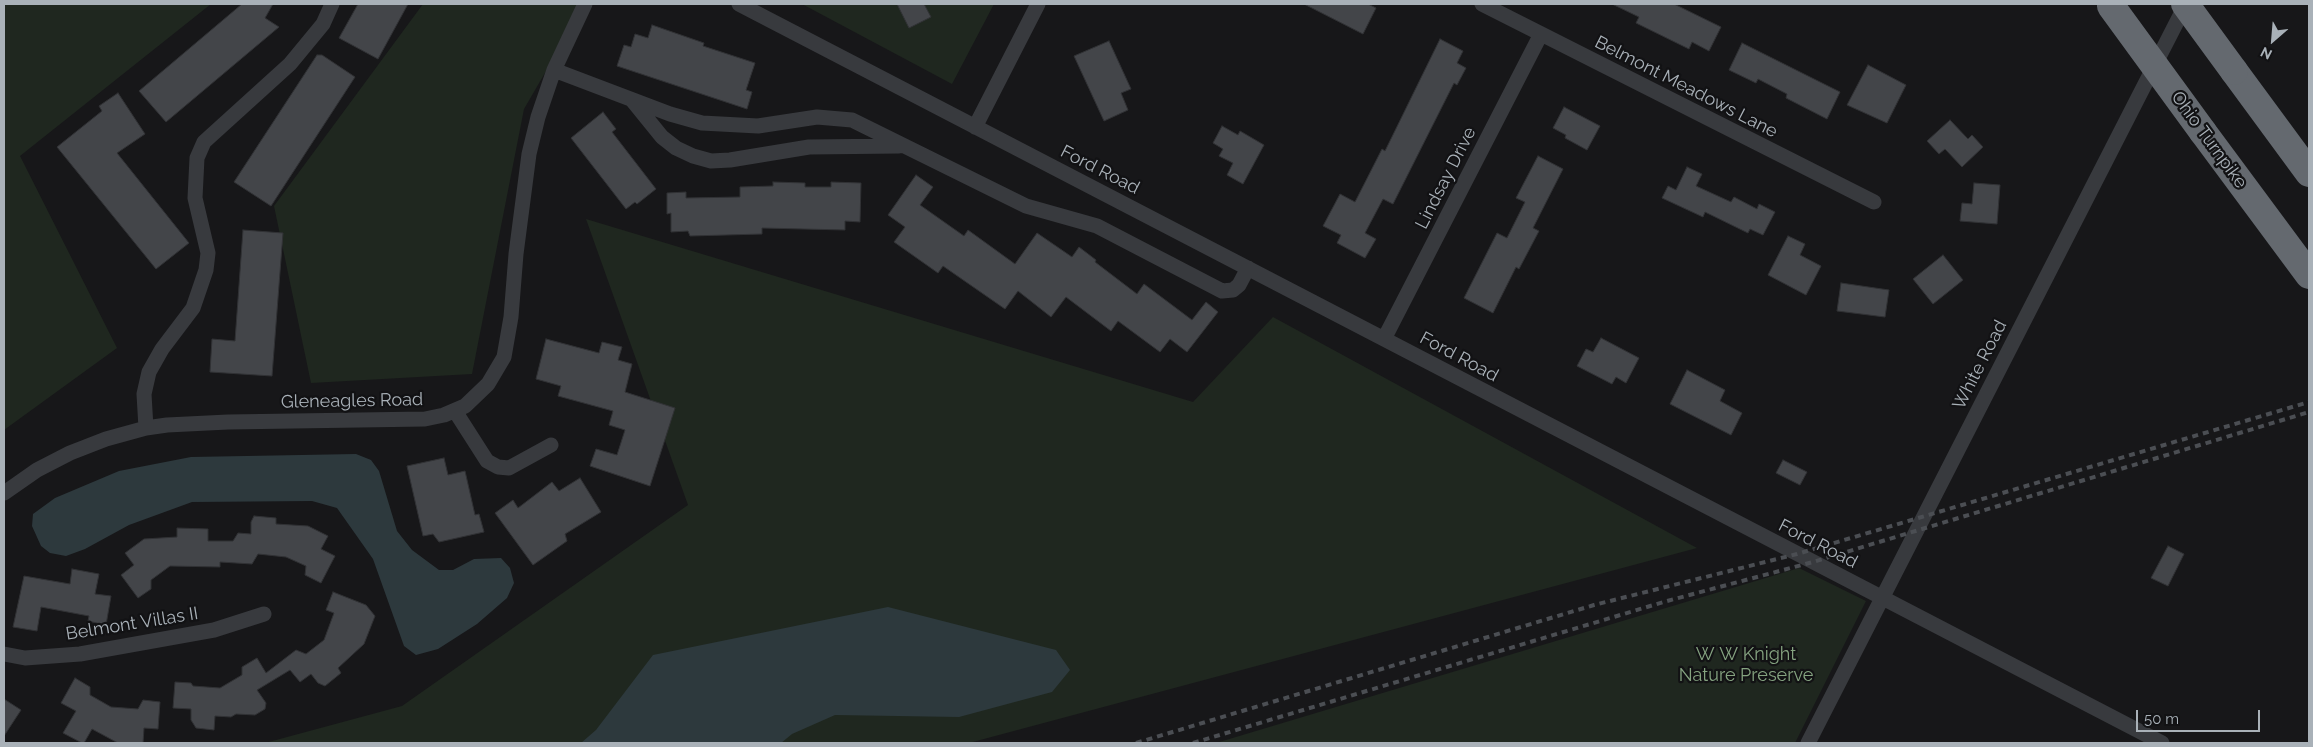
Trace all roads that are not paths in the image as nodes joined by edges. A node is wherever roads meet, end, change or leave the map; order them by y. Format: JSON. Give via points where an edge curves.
{"nodes":[{"id":1,"x":332,"y":4,"type":"edge"},
{"id":2,"x":585,"y":4,"type":"edge"},
{"id":3,"x":739,"y":4,"type":"edge"},
{"id":4,"x":1038,"y":4,"type":"edge"},
{"id":5,"x":1482,"y":4,"type":"edge"},
{"id":6,"x":2186,"y":4,"type":"edge"},
{"id":7,"x":2110,"y":5,"type":"edge"},
{"id":8,"x":1541,"y":34,"type":"junction"},
{"id":9,"x":554,"y":70,"type":"junction"},
{"id":10,"x":630,"y":99,"type":"junction"},
{"id":11,"x":975,"y":127,"type":"junction"},
{"id":12,"x":903,"y":146,"type":"junction"},
{"id":13,"x":2309,"y":173,"type":"edge"},
{"id":14,"x":1874,"y":202,"type":"dead end"},
{"id":15,"x":1248,"y":268,"type":"junction"},
{"id":16,"x":2309,"y":276,"type":"edge"},
{"id":17,"x":1384,"y":338,"type":"junction"},
{"id":18,"x":455,"y":411,"type":"junction"},
{"id":19,"x":146,"y":428,"type":"junction"},
{"id":20,"x":551,"y":445,"type":"dead end"},
{"id":21,"x":4,"y":493,"type":"edge"},
{"id":22,"x":1882,"y":597,"type":"junction"},
{"id":23,"x":264,"y":614,"type":"dead end"},
{"id":24,"x":4,"y":654,"type":"edge"},
{"id":25,"x":1808,"y":743,"type":"edge"},
{"id":26,"x":2162,"y":743,"type":"edge"}],
"edges":[{"from":1,"to":19,"type":"street","via":[[323,24],[290,64],[204,142],[197,158],[195,198],[208,253],[206,270],[193,308],[148,372],[144,394]]},
{"from":2,"to":9,"type":"street","name":"Gleneagles Road"},
{"from":3,"to":11,"type":"street","name":"Ford Road"},
{"from":4,"to":11,"type":"street"},
{"from":5,"to":8,"type":"street","name":"Belmont Meadows Lane"},
{"from":6,"to":13,"type":"highway","bridge":true},
{"from":6,"to":22,"type":"street","name":"White Road"},
{"from":7,"to":16,"type":"highway","name":"Ohio Turnpike","bridge":true},
{"from":8,"to":14,"type":"street","name":"Belmont Meadows Lane"},
{"from":8,"to":17,"type":"street","name":"Lindsay Drive"},
{"from":9,"to":10,"type":"street"},
{"from":9,"to":18,"type":"street","name":"Gleneagles Road","via":[[529,154],[504,357],[488,384]]},
{"from":10,"to":12,"type":"street","via":[[702,123],[733,126],[758,126],[817,117],[852,120]]},
{"from":10,"to":12,"type":"street","via":[[662,137],[676,148],[711,161],[809,147]]},
{"from":11,"to":15,"type":"street","name":"Ford Road"},
{"from":12,"to":15,"type":"street","via":[[1026,206],[1097,226],[1222,291],[1233,290],[1239,285]]},
{"from":15,"to":17,"type":"street","name":"Ford Road"},
{"from":17,"to":22,"type":"street","name":"Ford Road"},
{"from":18,"to":19,"type":"street","name":"Gleneagles Road","via":[[425,419],[219,423]]},
{"from":18,"to":20,"type":"street","via":[[487,461],[498,468],[510,468]]},
{"from":19,"to":21,"type":"street","name":"Gleneagles Road","via":[[70,453],[37,470]]},
{"from":22,"to":25,"type":"street","name":"White Road"},
{"from":22,"to":26,"type":"street","name":"Ford Road"},
{"from":23,"to":24,"type":"street","name":"Belmont Villas II","via":[[214,630],[80,654],[24,658]]}]}
